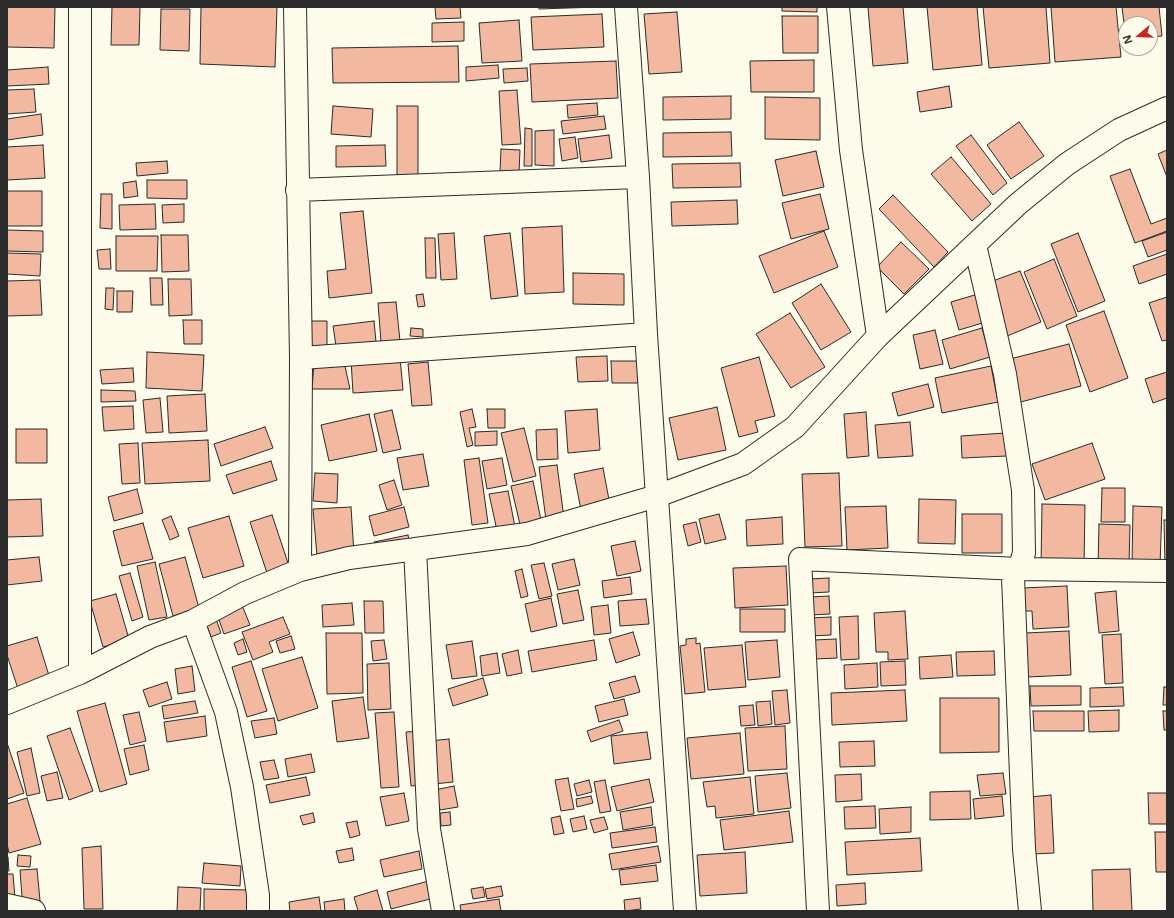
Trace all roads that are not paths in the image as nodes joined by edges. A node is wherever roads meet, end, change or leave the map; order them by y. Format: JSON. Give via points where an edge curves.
{"nodes":[{"id":1,"x":80,"y":7,"type":"edge"},
{"id":2,"x":295,"y":7,"type":"edge"},
{"id":3,"x":626,"y":7,"type":"edge"},
{"id":4,"x":838,"y":7,"type":"edge"},
{"id":5,"x":1167,"y":108,"type":"edge"},
{"id":6,"x":638,"y":177,"type":"junction"},
{"id":7,"x":297,"y":190,"type":"junction"},
{"id":8,"x":975,"y":245,"type":"junction"},
{"id":9,"x":646,"y":334,"type":"junction"},
{"id":10,"x":878,"y":336,"type":"junction"},
{"id":11,"x":301,"y":358,"type":"junction"},
{"id":12,"x":657,"y":496,"type":"junction"},
{"id":13,"x":415,"y":549,"type":"junction"},
{"id":14,"x":1019,"y":569,"type":"junction"},
{"id":15,"x":300,"y":570,"type":"junction"},
{"id":16,"x":1167,"y":571,"type":"edge"},
{"id":17,"x":193,"y":621,"type":"junction"},
{"id":18,"x":80,"y":673,"type":"junction"},
{"id":19,"x":7,"y":703,"type":"edge"},
{"id":20,"x":7,"y":905,"type":"edge"},
{"id":21,"x":34,"y":911,"type":"edge"},
{"id":22,"x":258,"y":911,"type":"edge"},
{"id":23,"x":443,"y":911,"type":"edge"},
{"id":24,"x":685,"y":911,"type":"edge"},
{"id":25,"x":818,"y":911,"type":"edge"},
{"id":26,"x":1030,"y":911,"type":"edge"}],
"edges":[{"from":1,"to":18,"type":"street"},
{"from":2,"to":7,"type":"street"},
{"from":3,"to":6,"type":"street"},
{"from":4,"to":10,"type":"street","via":[[851,150]]},
{"from":5,"to":8,"type":"street","via":[[1119,130],[1067,164],[1018,204]]},
{"from":6,"to":7,"type":"street"},
{"from":6,"to":9,"type":"street"},
{"from":7,"to":11,"type":"street"},
{"from":8,"to":10,"type":"street"},
{"from":8,"to":14,"type":"street","via":[[1005,374],[1023,490],[1024,552]]},
{"from":9,"to":11,"type":"street"},
{"from":9,"to":12,"type":"street"},
{"from":10,"to":12,"type":"street","via":[[795,427],[743,464]]},
{"from":11,"to":15,"type":"street"},
{"from":12,"to":13,"type":"street","via":[[527,534]]},
{"from":12,"to":24,"type":"street"},
{"from":13,"to":15,"type":"street","via":[[349,558]]},
{"from":13,"to":23,"type":"street","via":[[429,829]]},
{"from":14,"to":16,"type":"street"},
{"from":14,"to":25,"type":"street","via":[[800,559]]},
{"from":14,"to":26,"type":"street","via":[[1013,578],[1024,849]]},
{"from":15,"to":17,"type":"street","via":[[245,593]]},
{"from":17,"to":18,"type":"street","via":[[150,637]]},
{"from":17,"to":22,"type":"street","via":[[226,712],[242,787],[258,895]]},
{"from":18,"to":19,"type":"street"},
{"from":20,"to":21,"type":"street"}]}
